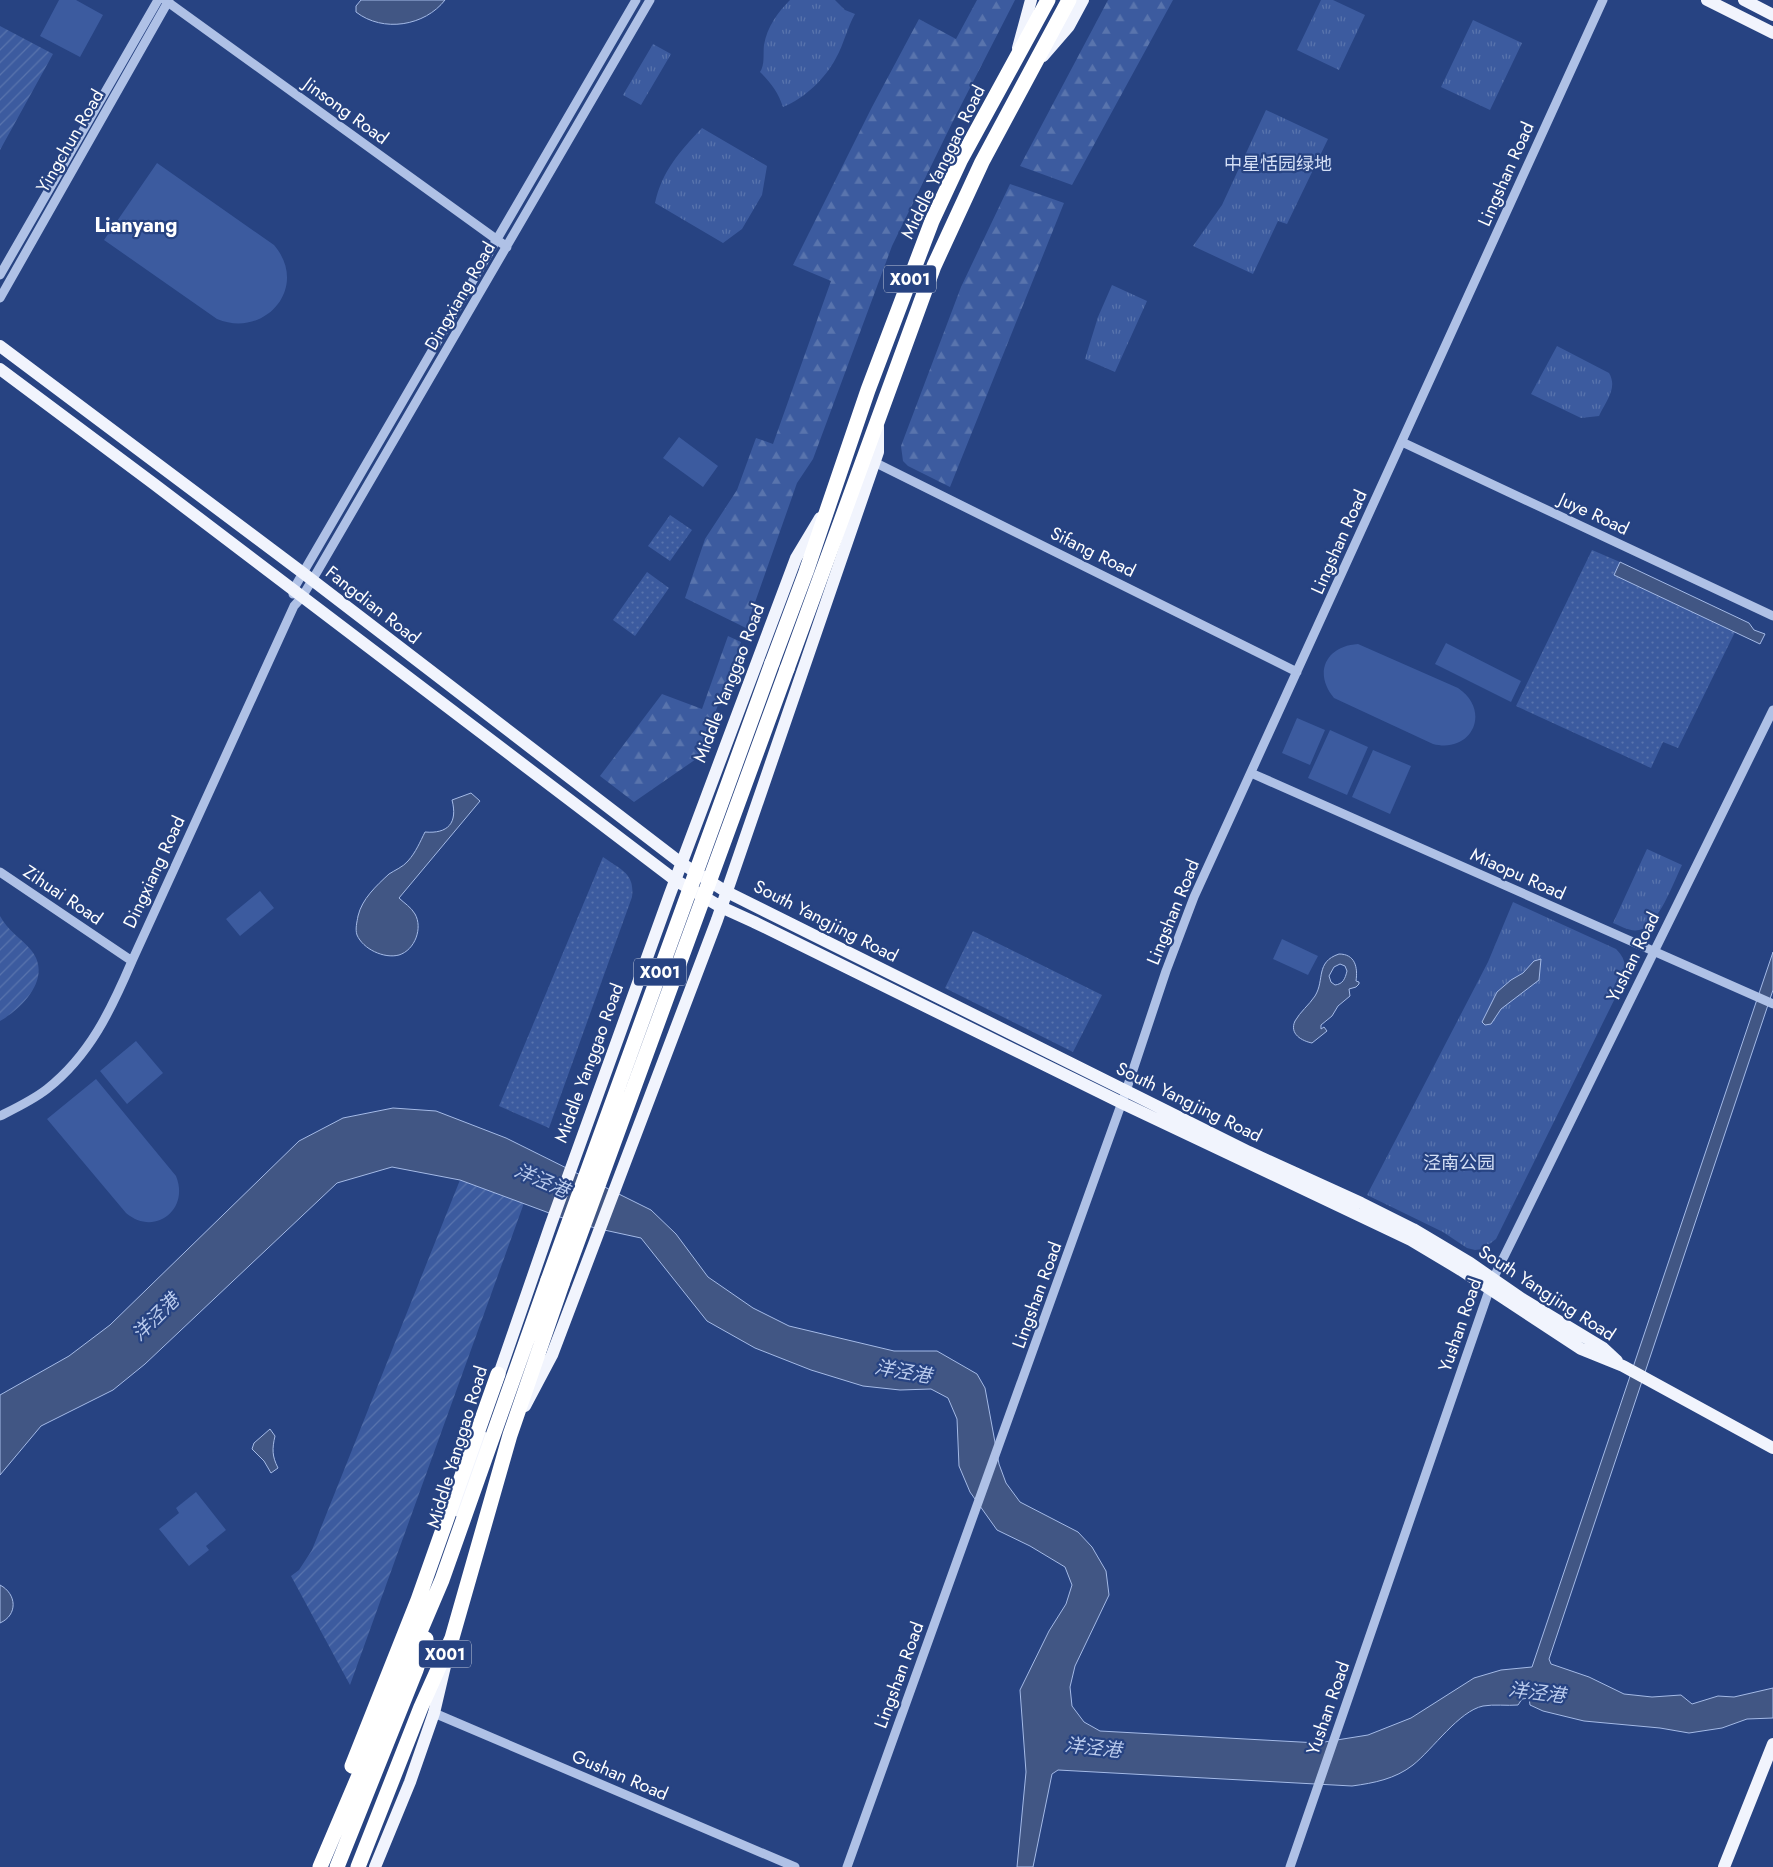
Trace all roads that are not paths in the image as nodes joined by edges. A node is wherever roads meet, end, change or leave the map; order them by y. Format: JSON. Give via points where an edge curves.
{"nodes":[{"id":1,"x":158,"y":0,"type":"edge"},
{"id":2,"x":636,"y":0,"type":"edge"},
{"id":3,"x":650,"y":0,"type":"edge"},
{"id":4,"x":1031,"y":0,"type":"edge"},
{"id":5,"x":1048,"y":0,"type":"edge"},
{"id":6,"x":1069,"y":0,"type":"edge"},
{"id":7,"x":1083,"y":0,"type":"edge"},
{"id":8,"x":1603,"y":0,"type":"edge"},
{"id":9,"x":1707,"y":0,"type":"edge"},
{"id":10,"x":1744,"y":0,"type":"edge"},
{"id":11,"x":167,"y":1,"type":"edge"},
{"id":12,"x":1773,"y":15,"type":"edge"},
{"id":13,"x":1773,"y":33,"type":"edge"},
{"id":14,"x":1014,"y":60,"type":"junction"},
{"id":15,"x":1028,"y":73,"type":"junction"},
{"id":16,"x":496,"y":240,"type":"junction"},
{"id":17,"x":507,"y":247,"type":"junction"},
{"id":18,"x":0,"y":275,"type":"edge"},
{"id":19,"x":0,"y":298,"type":"edge"},
{"id":20,"x":0,"y":346,"type":"edge"},
{"id":21,"x":0,"y":370,"type":"edge"},
{"id":22,"x":878,"y":417,"type":"junction"},
{"id":23,"x":1402,"y":442,"type":"junction"},
{"id":24,"x":874,"y":462,"type":"junction"},
{"id":25,"x":827,"y":506,"type":"junction"},
{"id":26,"x":307,"y":577,"type":"junction"},
{"id":27,"x":296,"y":598,"type":"junction"},
{"id":28,"x":1773,"y":616,"type":"edge"},
{"id":29,"x":1298,"y":672,"type":"junction"},
{"id":30,"x":1773,"y":710,"type":"edge"},
{"id":31,"x":1251,"y":773,"type":"junction"},
{"id":32,"x":683,"y":858,"type":"junction"},
{"id":33,"x":0,"y":872,"type":"edge"},
{"id":34,"x":675,"y":880,"type":"junction"},
{"id":35,"x":725,"y":891,"type":"junction"},
{"id":36,"x":721,"y":906,"type":"junction"},
{"id":37,"x":1654,"y":952,"type":"junction"},
{"id":38,"x":132,"y":961,"type":"junction"},
{"id":39,"x":1773,"y":1004,"type":"edge"},
{"id":40,"x":1124,"y":1097,"type":"junction"},
{"id":41,"x":0,"y":1116,"type":"edge"},
{"id":42,"x":555,"y":1282,"type":"junction"},
{"id":43,"x":1491,"y":1284,"type":"junction"},
{"id":44,"x":498,"y":1374,"type":"junction"},
{"id":45,"x":510,"y":1434,"type":"junction"},
{"id":46,"x":1773,"y":1448,"type":"edge"},
{"id":47,"x":442,"y":1580,"type":"junction"},
{"id":48,"x":452,"y":1638,"type":"junction"},
{"id":49,"x":414,"y":1643,"type":"junction"},
{"id":50,"x":434,"y":1714,"type":"junction"},
{"id":51,"x":1773,"y":1744,"type":"edge"},
{"id":52,"x":376,"y":1866,"type":"edge"},
{"id":53,"x":311,"y":1867,"type":"edge"},
{"id":54,"x":320,"y":1867,"type":"edge"},
{"id":55,"x":337,"y":1867,"type":"edge"},
{"id":56,"x":358,"y":1867,"type":"edge"},
{"id":57,"x":795,"y":1867,"type":"edge"},
{"id":58,"x":847,"y":1867,"type":"edge"},
{"id":59,"x":1290,"y":1867,"type":"edge"},
{"id":60,"x":1724,"y":1867,"type":"edge"}],
"edges":[{"from":1,"to":18,"type":"street","name":"Yingchun Road"},
{"from":2,"to":16,"type":"street","name":"Dingxiang Road"},
{"from":3,"to":17,"type":"street","name":"Dingxiang Road"},
{"from":4,"to":14,"type":"main road","name":"Middle Yanggao Road","number":"X001"},
{"from":5,"to":14,"type":"highway","name":"Middle Yanggao Road","number":"X001"},
{"from":6,"to":15,"type":"highway","name":"Middle Yanggao Road","number":"X001"},
{"from":7,"to":15,"type":"main road","name":"Middle Yanggao Road","number":"X001","via":[[1069,26]]},
{"from":8,"to":23,"type":"street","name":"Lingshan Road"},
{"from":9,"to":13,"type":"main road"},
{"from":10,"to":12,"type":"main road"},
{"from":11,"to":16,"type":"street","name":"Jinsong Road"},
{"from":11,"to":19,"type":"street","name":"Yingchun Road"},
{"from":14,"to":25,"type":"highway","name":"Middle Yanggao Road","number":"X001","via":[[932,221]]},
{"from":15,"to":22,"type":"highway","name":"Middle Yanggao Road","number":"X001","via":[[934,266]]},
{"from":16,"to":17,"type":"street","name":"Jinsong Road"},
{"from":16,"to":26,"type":"street","name":"Dingxiang Road"},
{"from":17,"to":26,"type":"street","name":"Dingxiang Road"},
{"from":20,"to":26,"type":"main road","name":"Fangdian Road"},
{"from":21,"to":27,"type":"main road","name":"Fangdian Road"},
{"from":22,"to":24,"type":"main road","name":"Middle Yanggao Road","number":"X001","via":[[878,452]]},
{"from":22,"to":42,"type":"highway","name":"Middle Yanggao Road","number":"X001","bridge":true,"via":[[787,669]]},
{"from":23,"to":28,"type":"street","name":"Juye Road"},
{"from":23,"to":29,"type":"street","name":"Lingshan Road"},
{"from":24,"to":29,"type":"street","name":"Sifang Road"},
{"from":24,"to":35,"type":"main road","name":"Middle Yanggao Road","number":"X001"},
{"from":25,"to":32,"type":"main road","name":"Middle Yanggao Road","number":"X001","via":[[796,558]]},
{"from":25,"to":42,"type":"highway","name":"Middle Yanggao Road","number":"X001","bridge":true},
{"from":26,"to":27,"type":"street","name":"Dingxiang Road"},
{"from":26,"to":32,"type":"main road","name":"Fangdian Road"},
{"from":27,"to":34,"type":"main road","name":"Fangdian Road"},
{"from":27,"to":38,"type":"street","name":"Dingxiang Road"},
{"from":29,"to":31,"type":"street","name":"Lingshan Road"},
{"from":30,"to":37,"type":"street","name":"Yushan Road"},
{"from":31,"to":37,"type":"street","name":"Miaopu Road"},
{"from":31,"to":40,"type":"street","name":"Lingshan Road","via":[[1180,934]]},
{"from":32,"to":34,"type":"main road","name":"Middle Yanggao Road"},
{"from":32,"to":35,"type":"main road","name":"Fangdian Road"},
{"from":33,"to":38,"type":"street","name":"Zihuai Road"},
{"from":34,"to":36,"type":"main road","name":"Fangdian Road"},
{"from":34,"to":44,"type":"main road","name":"Middle Yanggao Road","number":"X001"},
{"from":35,"to":36,"type":"main road","name":"Middle Yanggao Road","number":"X001"},
{"from":35,"to":40,"type":"main road","name":"South Yangjing Road"},
{"from":36,"to":40,"type":"main road","name":"South Yangjing Road"},
{"from":36,"to":45,"type":"main road","name":"Middle Yanggao Road","number":"X001","via":[[552,1355]]},
{"from":37,"to":39,"type":"street","name":"Miaopu Road"},
{"from":37,"to":43,"type":"street","name":"Yushan Road"},
{"from":38,"to":41,"type":"street","name":"Dingxiang Road","via":[[113,1005],[83,1053],[46,1089]]},
{"from":40,"to":43,"type":"main road","name":"South Yangjing Road","via":[[1404,1225],[1442,1245]]},
{"from":40,"to":58,"type":"street","name":"Lingshan Road"},
{"from":42,"to":45,"type":"highway","name":"Middle Yanggao Road","number":"X001"},
{"from":42,"to":47,"type":"highway","name":"Middle Yanggao Road","number":"X001"},
{"from":43,"to":46,"type":"main road","name":"South Yangjing Road","via":[[1603,1348],[1623,1366]]},
{"from":43,"to":59,"type":"street","name":"Yushan Road"},
{"from":44,"to":49,"type":"main road","name":"Middle Yanggao Road","number":"X001","via":[[477,1456]]},
{"from":44,"to":53,"type":"highway","via":[[418,1600]]},
{"from":45,"to":48,"type":"highway","name":"Middle Yanggao Road","number":"X001"},
{"from":47,"to":49,"type":"highway","name":"Middle Yanggao Road","number":"X001"},
{"from":47,"to":55,"type":"highway","via":[[416,1670]]},
{"from":48,"to":50,"type":"main road"},
{"from":48,"to":56,"type":"highway","name":"Middle Yanggao Road","number":"X001"},
{"from":49,"to":54,"type":"highway","name":"Middle Yanggao Road","number":"X001"},
{"from":50,"to":52,"type":"main road"},
{"from":50,"to":57,"type":"street","name":"Gushan Road"},
{"from":51,"to":60,"type":"main road"}]}
